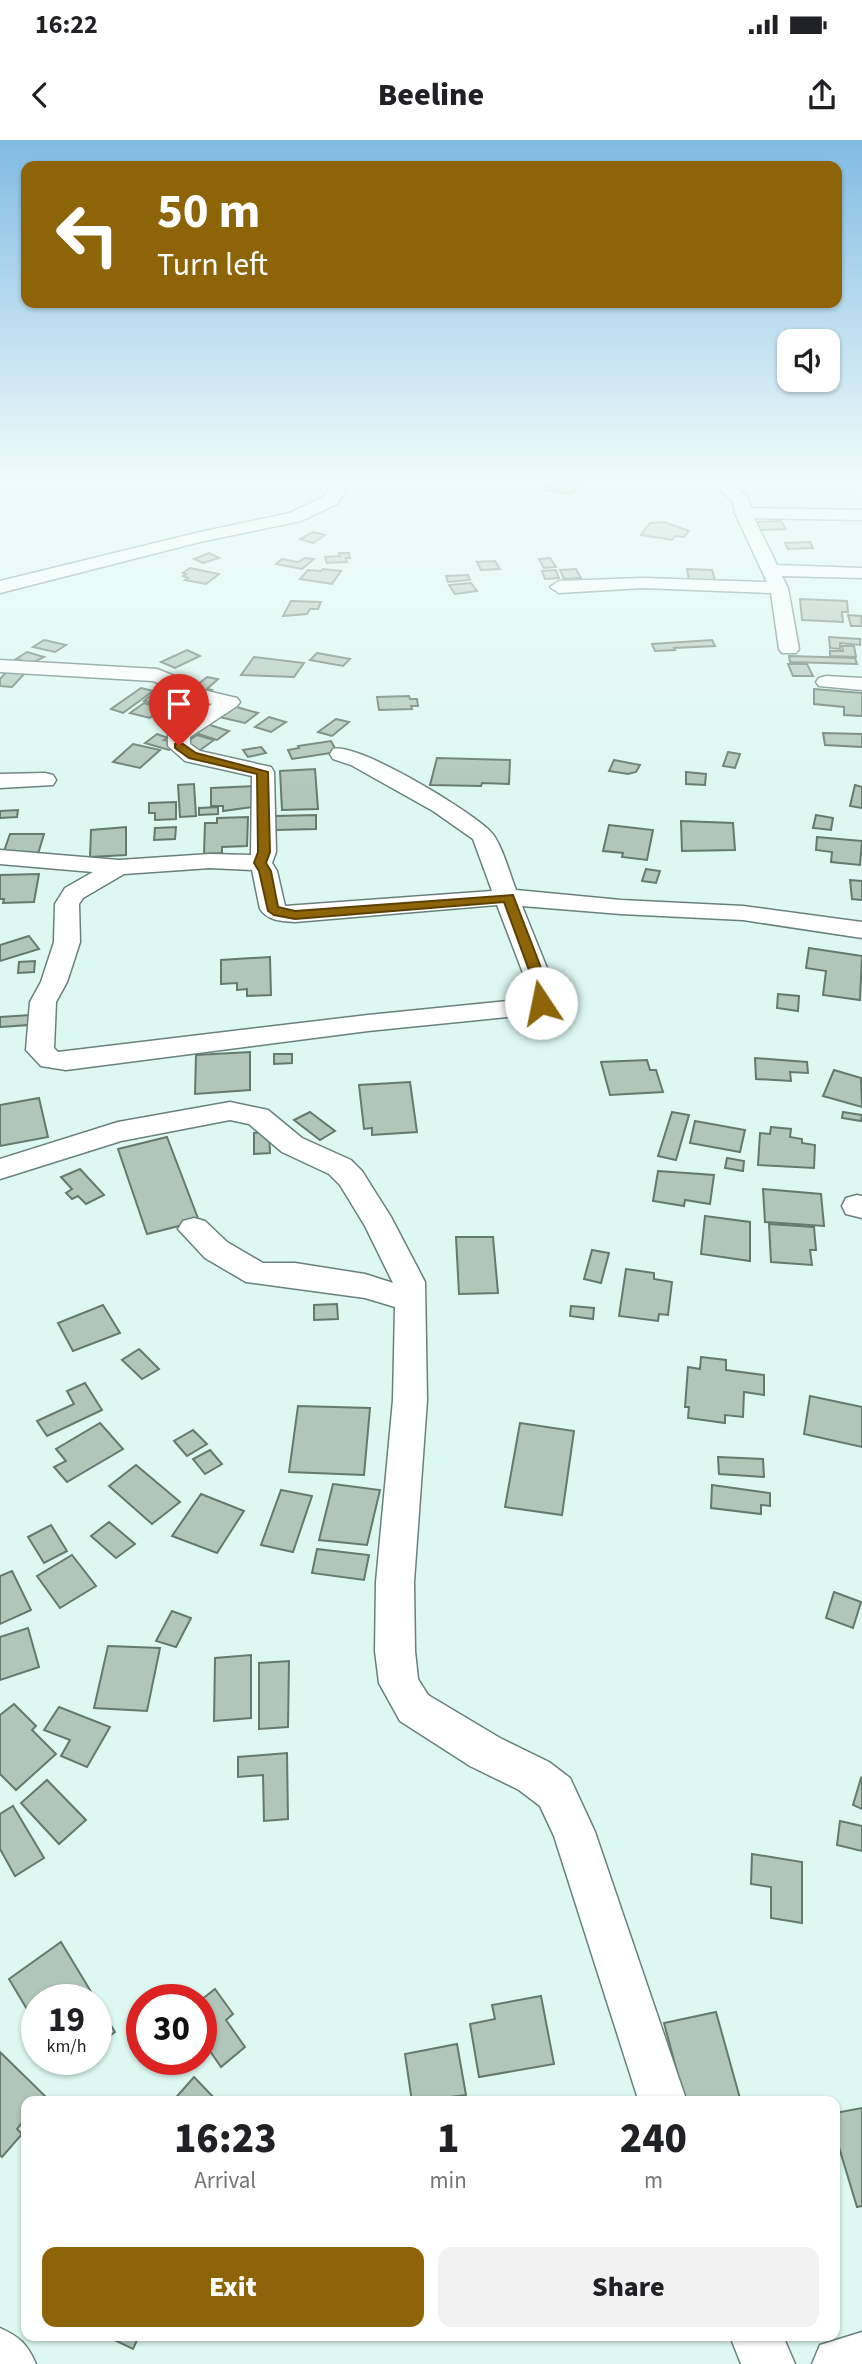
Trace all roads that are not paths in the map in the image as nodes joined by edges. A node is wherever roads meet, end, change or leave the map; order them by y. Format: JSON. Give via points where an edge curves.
{"nodes":[{"id":1,"x":582,"y":586,"type":"edge"},
{"id":2,"x":715,"y":586,"type":"edge"},
{"id":3,"x":559,"y":587,"type":"dead end"},
{"id":4,"x":779,"y":588,"type":"joint"},
{"id":5,"x":789,"y":649,"type":"dead end"},
{"id":6,"x":0,"y":666,"type":"edge"},
{"id":7,"x":826,"y":682,"type":"dead end"},
{"id":8,"x":862,"y":684,"type":"edge"},
{"id":9,"x":341,"y":754,"type":"dead end"},
{"id":10,"x":45,"y":780,"type":"dead end"},
{"id":11,"x":0,"y":781,"type":"edge"},
{"id":12,"x":0,"y":858,"type":"edge"},
{"id":13,"x":260,"y":863,"type":"junction"},
{"id":14,"x":119,"y":867,"type":"junction"},
{"id":15,"x":509,"y":897,"type":"junction"},
{"id":16,"x":862,"y":930,"type":"edge"},
{"id":17,"x":0,"y":1169,"type":"edge"},
{"id":18,"x":194,"y":1229,"type":"dead end"},
{"id":19,"x":411,"y":1300,"type":"junction"},
{"id":20,"x":661,"y":2096,"type":"edge"},
{"id":21,"x":759,"y":2341,"type":"edge"},
{"id":22,"x":0,"y":2355,"type":"edge"},
{"id":23,"x":862,"y":2359,"type":"edge"},
{"id":24,"x":9,"y":2364,"type":"edge"},
{"id":25,"x":768,"y":2364,"type":"edge"},
{"id":26,"x":839,"y":2364,"type":"edge"}],
"edges":[{"from":1,"to":3,"type":"street"},
{"from":2,"to":4,"type":"street"},
{"from":4,"to":5,"type":"street"},
{"from":6,"to":13,"type":"street","via":[[157,675],[179,691],[230,702],[187,728],[179,735],[179,746],[192,755],[263,772],[264,852]]},
{"from":7,"to":8,"type":"street"},
{"from":9,"to":15,"type":"street","via":[[442,806],[483,836]]},
{"from":10,"to":11,"type":"street"},
{"from":12,"to":14,"type":"street"},
{"from":13,"to":14,"type":"street"},
{"from":13,"to":15,"type":"street","via":[[272,909],[279,913]]},
{"from":14,"to":15,"type":"street","via":[[74,892],[67,904],[67,942],[43,1002],[40,1050],[51,1060],[529,1008],[541,1003],[540,990]]},
{"from":15,"to":16,"type":"street","via":[[743,913]]},
{"from":17,"to":19,"type":"street","via":[[146,1125],[230,1111],[246,1113],[351,1178],[409,1282]]},
{"from":18,"to":19,"type":"street","via":[[216,1250],[257,1274],[365,1286]]},
{"from":19,"to":20,"type":"street","via":[[410,1401],[395,1582],[399,1683],[414,1708],[555,1792],[574,1832]]},
{"from":21,"to":25,"type":"street"},
{"from":22,"to":24,"type":"street"},
{"from":23,"to":26,"type":"street"}]}
